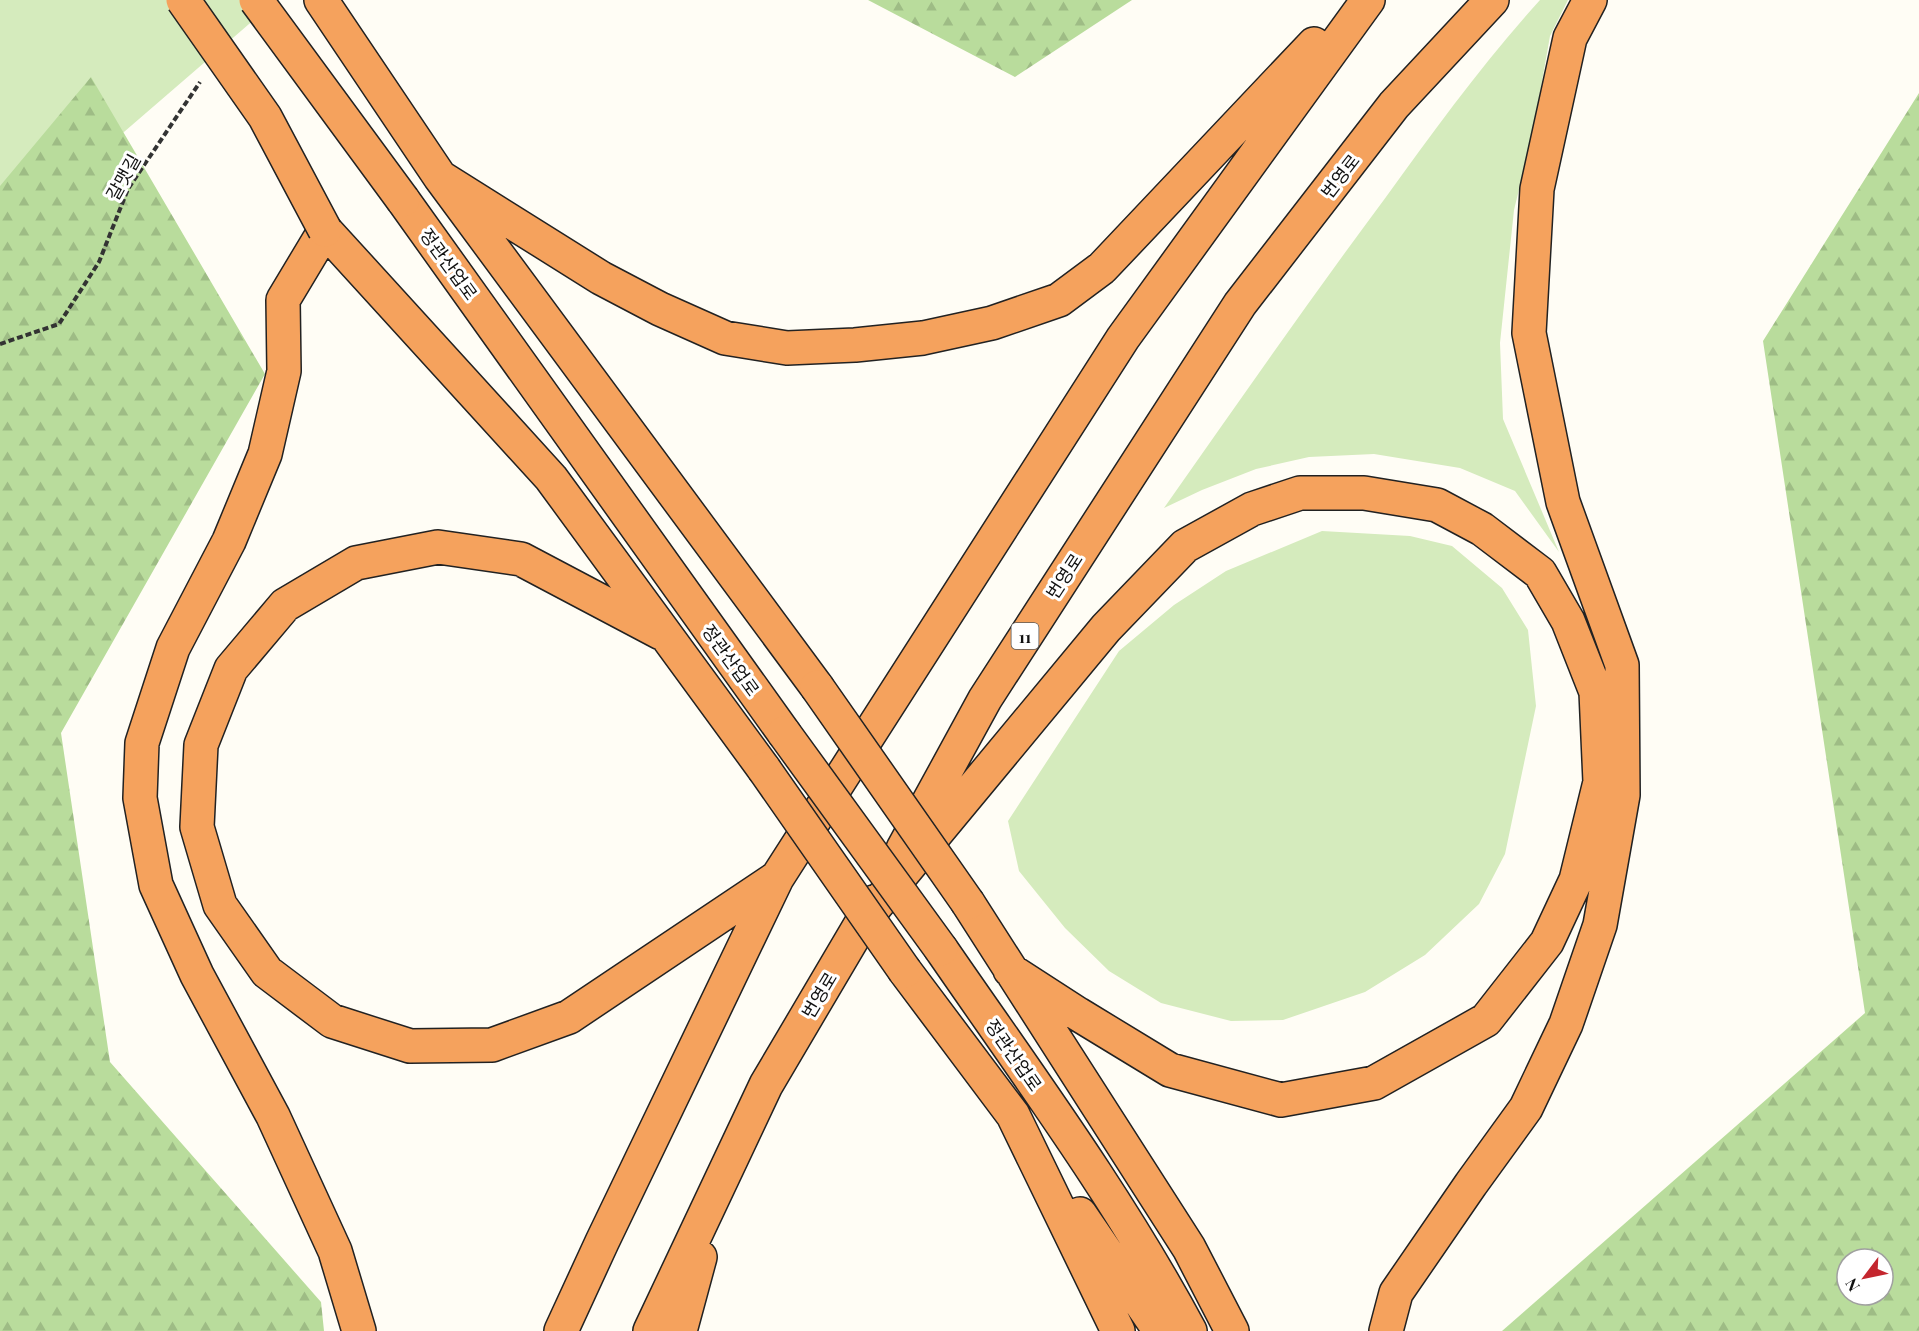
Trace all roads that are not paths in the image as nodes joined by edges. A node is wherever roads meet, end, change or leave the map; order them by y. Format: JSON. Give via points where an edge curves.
{"nodes":[{"id":1,"x":183,"y":0,"type":"edge"},
{"id":2,"x":256,"y":0,"type":"edge"},
{"id":3,"x":321,"y":0,"type":"edge"},
{"id":4,"x":1356,"y":0,"type":"edge"},
{"id":5,"x":1368,"y":0,"type":"edge"},
{"id":6,"x":1492,"y":0,"type":"edge"},
{"id":7,"x":1590,"y":0,"type":"edge"},
{"id":8,"x":440,"y":177,"type":"junction"},
{"id":9,"x":325,"y":230,"type":"junction"},
{"id":10,"x":668,"y":637,"type":"junction"},
{"id":11,"x":777,"y":878,"type":"junction"},
{"id":12,"x":864,"y":920,"type":"junction"},
{"id":13,"x":1010,"y":970,"type":"junction"},
{"id":14,"x":1013,"y":1116,"type":"junction"},
{"id":15,"x":722,"y":1178,"type":"junction"},
{"id":16,"x":359,"y":1331,"type":"edge"},
{"id":17,"x":561,"y":1331,"type":"edge"},
{"id":18,"x":650,"y":1331,"type":"edge"},
{"id":19,"x":680,"y":1331,"type":"edge"},
{"id":20,"x":1118,"y":1331,"type":"edge"},
{"id":21,"x":1160,"y":1331,"type":"edge"},
{"id":22,"x":1190,"y":1331,"type":"edge"},
{"id":23,"x":1232,"y":1331,"type":"edge"},
{"id":24,"x":1386,"y":1331,"type":"edge"}],
"edges":[{"from":1,"to":9,"type":"highway","bridge":true,"via":[[265,117]]},
{"from":2,"to":22,"type":"highway","name":"정관산업로","bridge":true,"via":[[941,949],[1064,1126],[1159,1274]]},
{"from":3,"to":8,"type":"highway"},
{"from":4,"to":8,"type":"highway","via":[[1102,268],[1059,300],[992,324],[923,338],[787,348],[725,338],[601,278]]},
{"from":5,"to":11,"type":"highway","via":[[1123,338]]},
{"from":6,"to":12,"type":"highway","name":"번영로","number":"11","via":[[1394,105],[1240,304],[985,699]]},
{"from":7,"to":24,"type":"highway","via":[[1570,38],[1537,189],[1529,333],[1563,502],[1622,665],[1623,795],[1600,925],[1566,1024],[1526,1108],[1396,1293]]},
{"from":8,"to":13,"type":"highway","bridge":true,"via":[[817,687],[968,903]]},
{"from":9,"to":10,"type":"highway","via":[[551,478]]},
{"from":9,"to":16,"type":"highway","via":[[283,300],[284,371],[264,454],[229,541],[173,648],[142,743],[140,798],[156,885],[197,975],[273,1116],[335,1251]]},
{"from":10,"to":11,"type":"highway","via":[[521,559],[438,547],[356,563],[285,605],[231,669],[201,745],[197,827],[220,905],[267,972],[332,1021],[410,1046],[492,1045],[568,1017]]},
{"from":10,"to":14,"type":"highway","bridge":true},
{"from":11,"to":17,"type":"highway"},
{"from":12,"to":13,"type":"highway","via":[[1114,620],[1185,546],[1252,509],[1300,493],[1364,493],[1437,505],[1482,529],[1540,573],[1568,621],[1596,692],[1600,782],[1576,880],[1547,942],[1486,1020],[1374,1083],[1281,1100],[1170,1070]]},
{"from":12,"to":15,"type":"highway","name":"번영로","number":"11","via":[[766,1085]]},
{"from":13,"to":23,"type":"highway","via":[[1189,1248]]},
{"from":14,"to":20,"type":"highway"},
{"from":14,"to":21,"type":"highway"},
{"from":15,"to":18,"type":"highway","name":"번영로","number":"11"},
{"from":15,"to":19,"type":"highway"}]}
